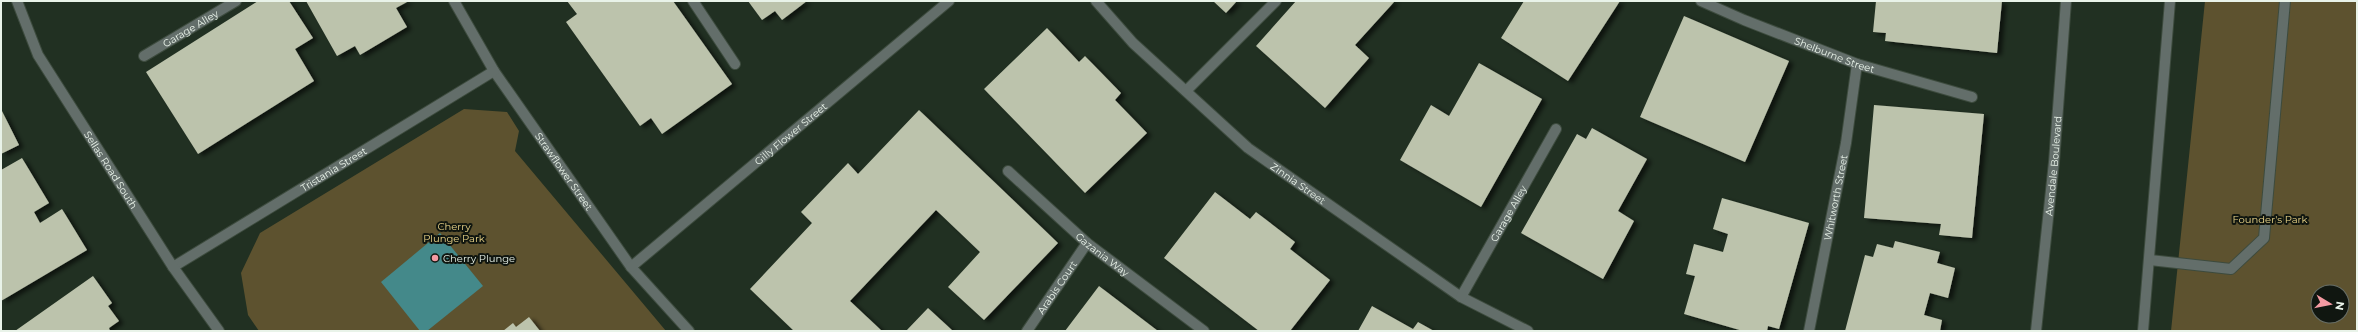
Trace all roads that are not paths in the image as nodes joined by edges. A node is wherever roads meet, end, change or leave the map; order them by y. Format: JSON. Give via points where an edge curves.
{"nodes":[{"id":1,"x":16,"y":1,"type":"edge"},
{"id":2,"x":235,"y":1,"type":"edge"},
{"id":3,"x":454,"y":1,"type":"edge"},
{"id":4,"x":693,"y":1,"type":"edge"},
{"id":5,"x":949,"y":1,"type":"edge"},
{"id":6,"x":1096,"y":1,"type":"edge"},
{"id":7,"x":1276,"y":1,"type":"edge"},
{"id":8,"x":1702,"y":1,"type":"edge"},
{"id":9,"x":2066,"y":1,"type":"edge"},
{"id":10,"x":2170,"y":1,"type":"edge"},
{"id":11,"x":2285,"y":1,"type":"edge"},
{"id":12,"x":144,"y":56,"type":"dead end"},
{"id":13,"x":735,"y":64,"type":"dead end"},
{"id":14,"x":1857,"y":64,"type":"junction"},
{"id":15,"x":494,"y":71,"type":"junction"},
{"id":16,"x":1186,"y":92,"type":"junction"},
{"id":17,"x":1972,"y":97,"type":"dead end"},
{"id":18,"x":1556,"y":129,"type":"dead end"},
{"id":19,"x":1008,"y":171,"type":"dead end"},
{"id":20,"x":1087,"y":244,"type":"junction"},
{"id":21,"x":2150,"y":260,"type":"junction"},
{"id":22,"x":173,"y":267,"type":"junction"},
{"id":23,"x":631,"y":267,"type":"junction"},
{"id":24,"x":1461,"y":297,"type":"junction"},
{"id":25,"x":218,"y":331,"type":"edge"},
{"id":26,"x":689,"y":331,"type":"edge"},
{"id":27,"x":1027,"y":331,"type":"edge"},
{"id":28,"x":1204,"y":331,"type":"edge"},
{"id":29,"x":1528,"y":331,"type":"edge"},
{"id":30,"x":1809,"y":331,"type":"edge"},
{"id":31,"x":2036,"y":331,"type":"edge"},
{"id":32,"x":2144,"y":331,"type":"edge"}],
"edges":[{"from":1,"to":22,"type":"street","name":"Sellas Road South","via":[[38,55]]},
{"from":2,"to":12,"type":"street","name":"Garage Alley"},
{"from":3,"to":15,"type":"street","name":"Strawflower Street"},
{"from":4,"to":13,"type":"street"},
{"from":5,"to":23,"type":"street","name":"Gilly Flower Street"},
{"from":6,"to":16,"type":"street","name":"Zinnia Street","via":[[1133,42]]},
{"from":7,"to":16,"type":"street"},
{"from":8,"to":14,"type":"street","name":"Shelburne Street"},
{"from":9,"to":31,"type":"street","name":"Avendale Boulevard","via":[[2054,162]]},
{"from":10,"to":21,"type":"street"},
{"from":11,"to":21,"type":"street","via":[[2264,238],[2231,269]]},
{"from":14,"to":17,"type":"street","name":"Shelburne Street"},
{"from":14,"to":30,"type":"street","name":"Whitworth Street","via":[[1846,143]]},
{"from":15,"to":22,"type":"street","name":"Tristania Street"},
{"from":15,"to":23,"type":"street","name":"Strawflower Street"},
{"from":16,"to":24,"type":"street","name":"Zinnia Street","via":[[1248,148]]},
{"from":18,"to":24,"type":"street","name":"Garage Alley"},
{"from":19,"to":20,"type":"street","name":"Gazania Way"},
{"from":20,"to":27,"type":"street","name":"Arabis Court"},
{"from":20,"to":28,"type":"street","name":"Gazania Way"},
{"from":21,"to":32,"type":"street"},
{"from":22,"to":25,"type":"street","name":"Sellas Road South"},
{"from":23,"to":26,"type":"street","name":"Strawflower Street"},
{"from":24,"to":29,"type":"street","name":"Zinnia Street"}]}
